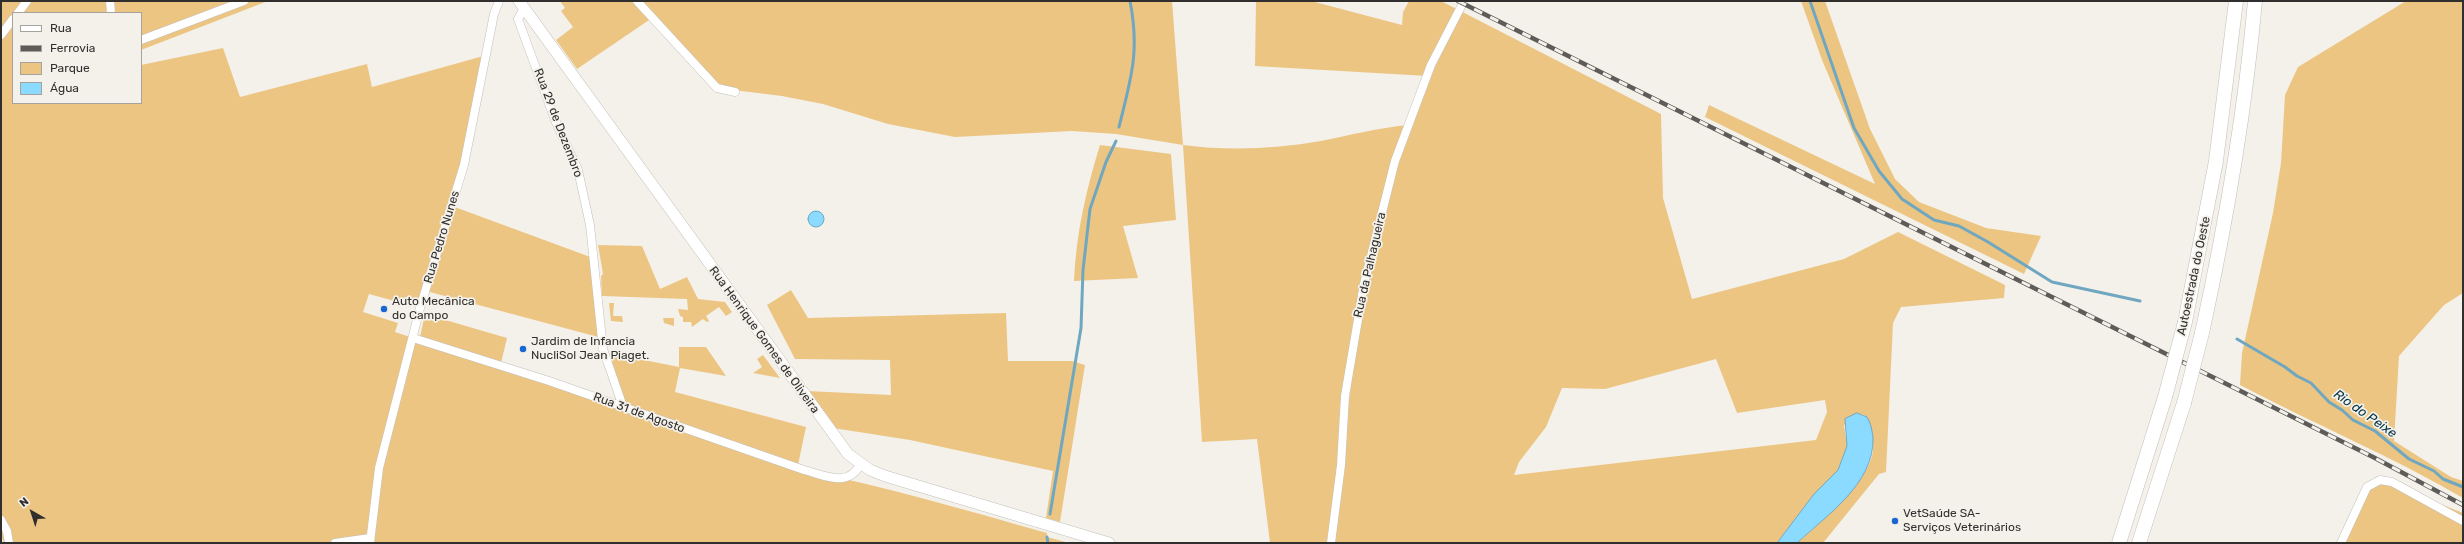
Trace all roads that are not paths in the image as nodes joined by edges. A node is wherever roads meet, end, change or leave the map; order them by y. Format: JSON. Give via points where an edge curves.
{"nodes":[{"id":1,"x":26,"y":1,"type":"edge"},
{"id":2,"x":110,"y":1,"type":"edge"},
{"id":3,"x":244,"y":1,"type":"edge"},
{"id":4,"x":499,"y":1,"type":"edge"},
{"id":5,"x":637,"y":1,"type":"edge"},
{"id":6,"x":1464,"y":1,"type":"edge"},
{"id":7,"x":2236,"y":1,"type":"edge"},
{"id":8,"x":2255,"y":1,"type":"edge"},
{"id":9,"x":522,"y":5,"type":"edge"},
{"id":10,"x":19,"y":12,"type":"edge"},
{"id":11,"x":111,"y":12,"type":"edge"},
{"id":12,"x":12,"y":20,"type":"edge"},
{"id":13,"x":1,"y":35,"type":"edge"},
{"id":14,"x":142,"y":40,"type":"edge"},
{"id":15,"x":735,"y":92,"type":"dead end"},
{"id":16,"x":412,"y":338,"type":"junction"},
{"id":17,"x":621,"y":407,"type":"junction"},
{"id":18,"x":861,"y":464,"type":"junction"},
{"id":19,"x":1,"y":520,"type":"edge"},
{"id":20,"x":2463,"y":521,"type":"edge"},
{"id":21,"x":370,"y":540,"type":"edge"},
{"id":22,"x":9,"y":543,"type":"edge"},
{"id":23,"x":335,"y":543,"type":"edge"},
{"id":24,"x":1109,"y":543,"type":"edge"},
{"id":25,"x":1331,"y":543,"type":"edge"},
{"id":26,"x":2119,"y":543,"type":"edge"},
{"id":27,"x":2139,"y":543,"type":"edge"},
{"id":28,"x":2341,"y":543,"type":"edge"}],
"edges":[{"from":1,"to":10,"type":"street"},
{"from":2,"to":11,"type":"street"},
{"from":3,"to":14,"type":"street"},
{"from":4,"to":16,"type":"street","name":"Rua Pedro Nunes","via":[[494,14],[464,165]]},
{"from":5,"to":15,"type":"street","via":[[717,88]]},
{"from":6,"to":25,"type":"street","name":"Rua da Palhagueira","via":[[1432,65],[1395,161],[1364,284],[1345,396],[1341,465]]},
{"from":7,"to":26,"type":"highway","name":"Autoestrada do Oeste","bridge":true,"via":[[2216,161],[2185,322],[2165,397]]},
{"from":8,"to":27,"type":"highway","name":"Autoestrada do Oeste","bridge":true,"via":[[2232,182],[2202,333],[2184,403]]},
{"from":9,"to":17,"type":"street","name":"Rua 29 de Dezembro","via":[[518,19],[555,120],[578,170],[590,226],[603,348]]},
{"from":9,"to":18,"type":"street","name":"Rua Henrique Gomes de Oliveira","via":[[842,448]]},
{"from":12,"to":13,"type":"street"},
{"from":16,"to":17,"type":"street","name":"Rua 31 de Agosto","via":[[549,381]]},
{"from":16,"to":21,"type":"street","name":"Rua Pedro Nunes","via":[[379,468]]},
{"from":17,"to":18,"type":"street","name":"Rua 31 de Agosto","via":[[798,468],[839,479],[849,477]]},
{"from":18,"to":24,"type":"street","name":"Rua Henrique Gomes de Oliveira","via":[[901,481]]},
{"from":19,"to":22,"type":"street","via":[[7,531]]},
{"from":20,"to":28,"type":"street","via":[[2392,482],[2380,480],[2367,487]]},
{"from":21,"to":23,"type":"street"}]}
